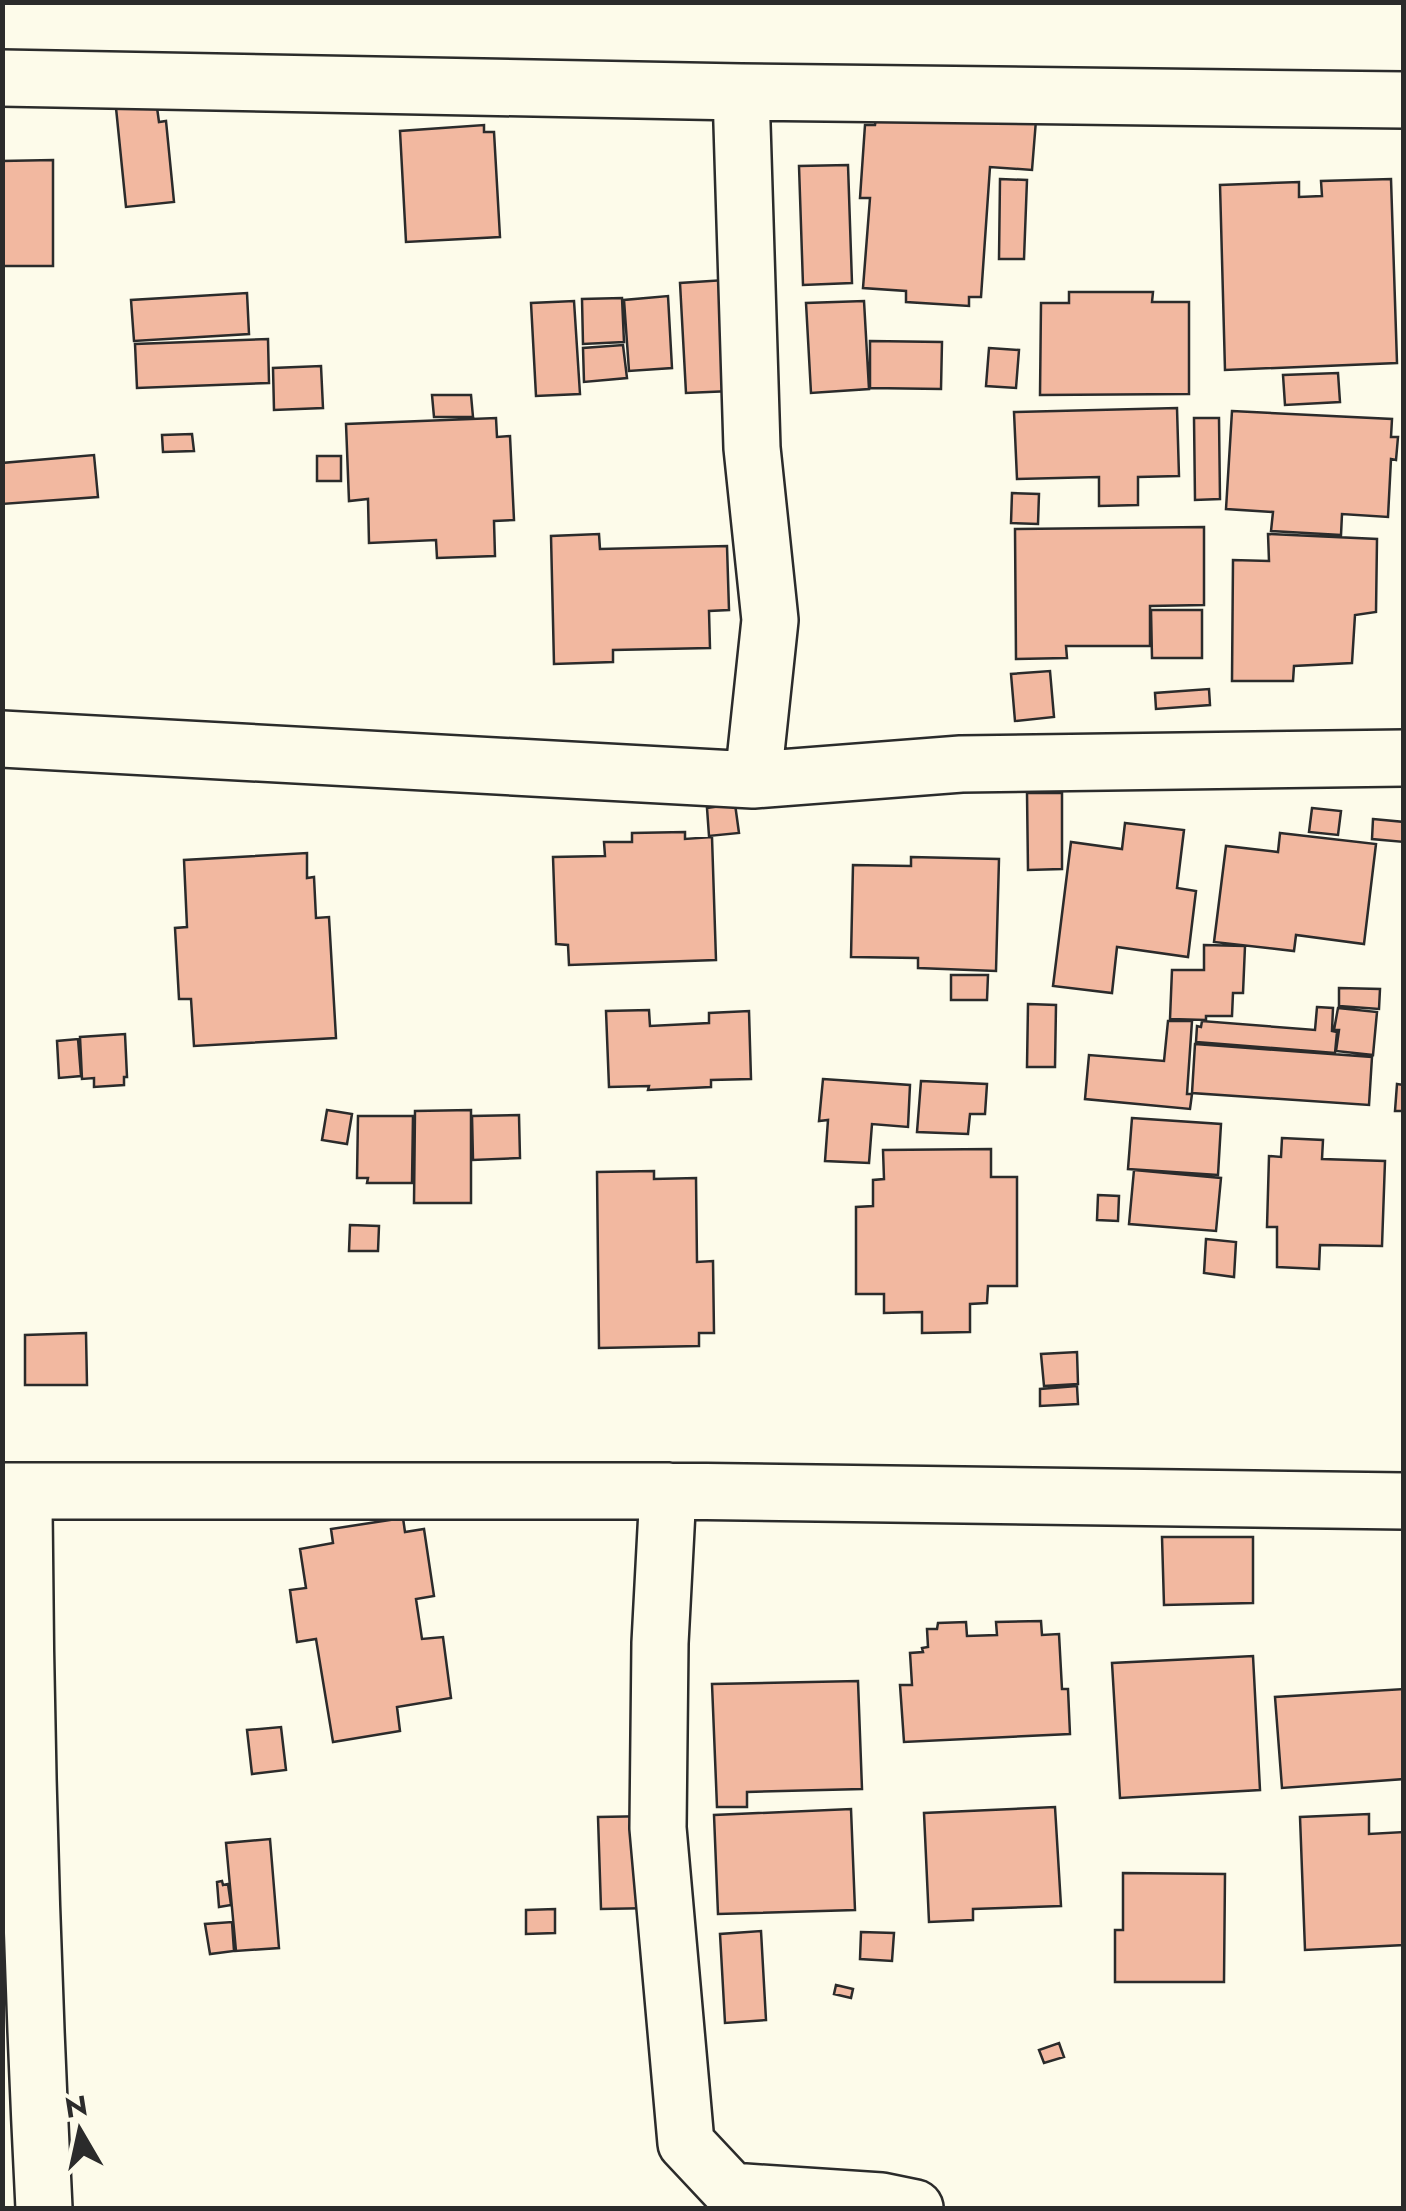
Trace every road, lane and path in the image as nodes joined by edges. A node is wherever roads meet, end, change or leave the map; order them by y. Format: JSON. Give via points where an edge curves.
{"nodes":[{"id":1,"x":2,"y":78,"type":"edge"},
{"id":2,"x":741,"y":92,"type":"junction"},
{"id":3,"x":1404,"y":100,"type":"edge"},
{"id":4,"x":2,"y":739,"type":"edge"},
{"id":5,"x":1404,"y":758,"type":"edge"},
{"id":6,"x":754,"y":780,"type":"junction"},
{"id":7,"x":13,"y":1492,"type":"edge"},
{"id":8,"x":668,"y":1492,"type":"junction"},
{"id":9,"x":1404,"y":1501,"type":"edge"},
{"id":10,"x":44,"y":2208,"type":"edge"},
{"id":11,"x":916,"y":2208,"type":"edge"}],
"edges":[{"from":1,"to":2,"type":"street"},
{"from":2,"to":3,"type":"street"},
{"from":2,"to":6,"type":"street","via":[[752,448],[770,620]]},
{"from":4,"to":6,"type":"street"},
{"from":5,"to":6,"type":"street","via":[[960,764]]},
{"from":7,"to":8,"type":"street"},
{"from":7,"to":10,"type":"street","via":[[25,1645]]},
{"from":8,"to":9,"type":"street"},
{"from":8,"to":11,"type":"street","via":[[658,1828],[686,2143],[730,2191]]}]}
